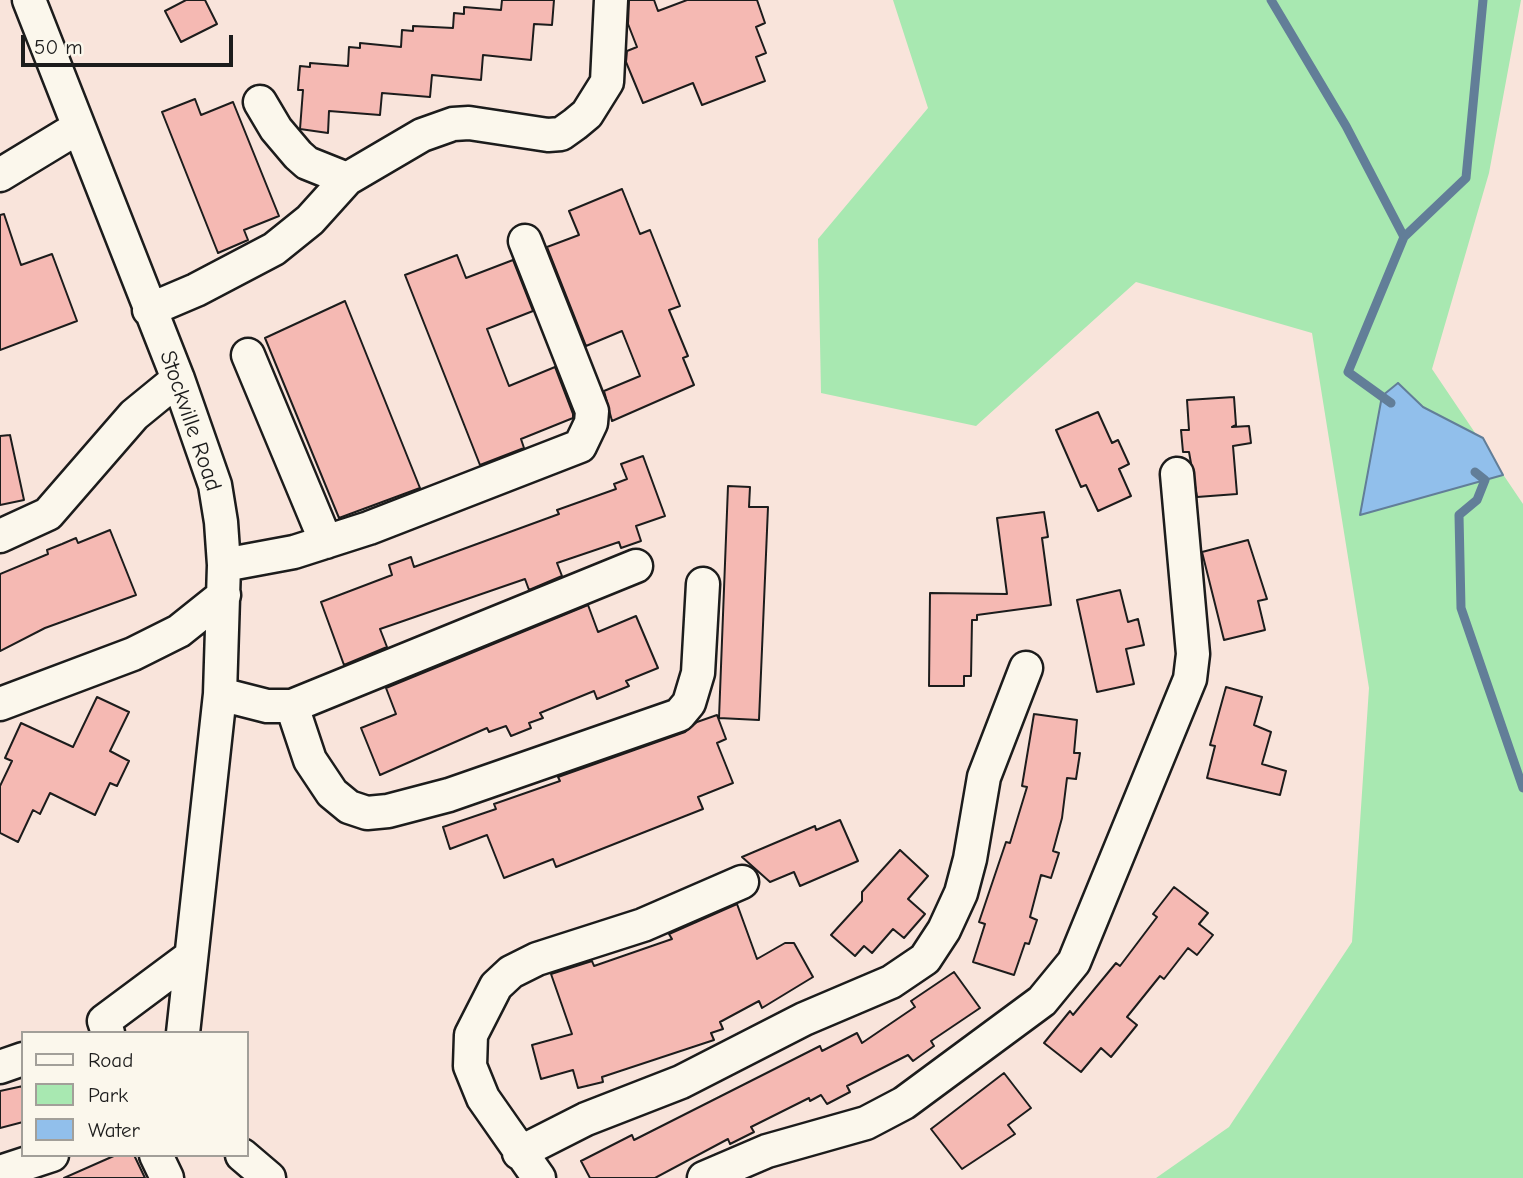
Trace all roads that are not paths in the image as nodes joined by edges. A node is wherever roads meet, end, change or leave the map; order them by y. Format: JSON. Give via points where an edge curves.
{"nodes":[{"id":1,"x":29,"y":0,"type":"edge"},
{"id":2,"x":611,"y":0,"type":"edge"},
{"id":3,"x":260,"y":102,"type":"dead end"},
{"id":4,"x":79,"y":127,"type":"junction"},
{"id":5,"x":0,"y":176,"type":"edge"},
{"id":6,"x":347,"y":179,"type":"junction"},
{"id":7,"x":525,"y":241,"type":"dead end"},
{"id":8,"x":149,"y":310,"type":"junction"},
{"id":9,"x":248,"y":355,"type":"dead end"},
{"id":10,"x":178,"y":379,"type":"junction"},
{"id":11,"x":1177,"y":474,"type":"dead end"},
{"id":12,"x":0,"y":536,"type":"edge"},
{"id":13,"x":326,"y":542,"type":"junction"},
{"id":14,"x":636,"y":566,"type":"dead end"},
{"id":15,"x":224,"y":580,"type":"junction"},
{"id":16,"x":703,"y":584,"type":"dead end"},
{"id":17,"x":1026,"y":668,"type":"dead end"},
{"id":18,"x":220,"y":694,"type":"junction"},
{"id":19,"x":0,"y":704,"type":"edge"},
{"id":20,"x":292,"y":706,"type":"junction"},
{"id":21,"x":742,"y":882,"type":"dead end"},
{"id":22,"x":190,"y":957,"type":"junction"},
{"id":23,"x":97,"y":1029,"type":"edge"},
{"id":24,"x":183,"y":1031,"type":"edge"},
{"id":25,"x":21,"y":1060,"type":"edge"},
{"id":26,"x":0,"y":1068,"type":"edge"},
{"id":27,"x":519,"y":1153,"type":"junction"},
{"id":28,"x":46,"y":1157,"type":"edge"},
{"id":29,"x":157,"y":1157,"type":"edge"},
{"id":30,"x":244,"y":1157,"type":"edge"},
{"id":31,"x":0,"y":1172,"type":"edge"},
{"id":32,"x":167,"y":1178,"type":"edge"},
{"id":33,"x":269,"y":1178,"type":"edge"},
{"id":34,"x":538,"y":1178,"type":"edge"},
{"id":35,"x":704,"y":1178,"type":"edge"}],
"edges":[{"from":1,"to":4,"type":"street","name":"Stockville Road"},
{"from":2,"to":6,"type":"street","via":[[607,82],[587,114],[561,134],[453,124],[408,143]]},
{"from":3,"to":6,"type":"street","via":[[298,155]]},
{"from":4,"to":5,"type":"street"},
{"from":4,"to":8,"type":"street","name":"Stockville Road"},
{"from":6,"to":8,"type":"street","via":[[310,220],[274,249]]},
{"from":7,"to":13,"type":"street","via":[[592,411],[580,446]]},
{"from":8,"to":10,"type":"street","name":"Stockville Road"},
{"from":9,"to":13,"type":"street"},
{"from":10,"to":12,"type":"street","via":[[134,415],[48,514]]},
{"from":10,"to":15,"type":"street","name":"Stockville Road","via":[[215,485]]},
{"from":11,"to":35,"type":"street","via":[[1193,654],[1190,679],[1073,962],[1042,1001],[904,1103],[866,1124],[767,1151]]},
{"from":13,"to":15,"type":"street"},
{"from":14,"to":20,"type":"street"},
{"from":15,"to":18,"type":"street","name":"Stockville Road"},
{"from":15,"to":19,"type":"street","via":[[179,631]]},
{"from":16,"to":20,"type":"street","via":[[698,673],[679,715],[449,795],[388,811],[367,813],[349,807],[332,793],[310,760]]},
{"from":17,"to":27,"type":"street","via":[[984,777],[961,893],[925,959],[891,982]]},
{"from":18,"to":20,"type":"street","via":[[267,706]]},
{"from":18,"to":22,"type":"street","name":"Stockville Road"},
{"from":21,"to":27,"type":"street","via":[[643,925],[537,959],[496,986],[471,1035],[470,1066],[483,1098]]},
{"from":22,"to":23,"type":"street"},
{"from":22,"to":24,"type":"street","name":"Stockville Road"},
{"from":25,"to":26,"type":"street"},
{"from":27,"to":34,"type":"street"},
{"from":28,"to":31,"type":"street"},
{"from":29,"to":32,"type":"street"},
{"from":30,"to":33,"type":"street"}]}
